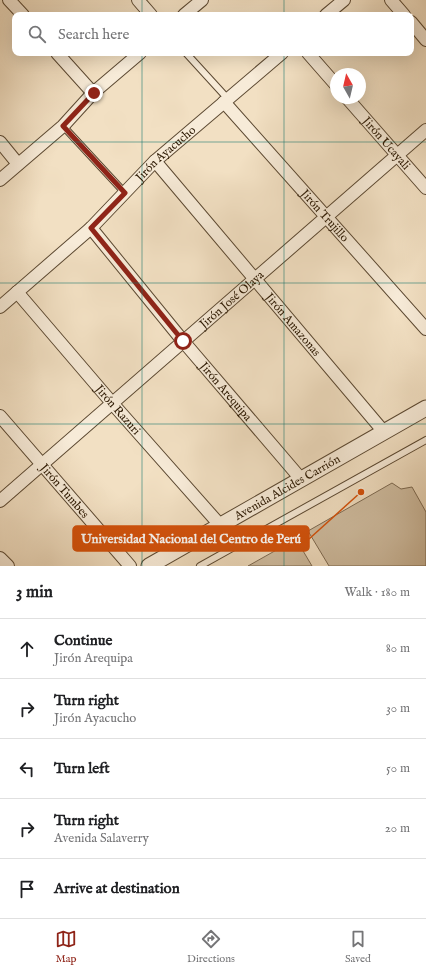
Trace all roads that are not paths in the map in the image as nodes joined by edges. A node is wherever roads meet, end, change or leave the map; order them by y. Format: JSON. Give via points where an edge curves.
{"nodes":[{"id":1,"x":9,"y":0,"type":"edge"},
{"id":2,"x":138,"y":0,"type":"edge"},
{"id":3,"x":202,"y":0,"type":"edge"},
{"id":4,"x":344,"y":0,"type":"edge"},
{"id":5,"x":391,"y":0,"type":"edge"},
{"id":6,"x":20,"y":12,"type":"edge"},
{"id":7,"x":148,"y":12,"type":"edge"},
{"id":8,"x":188,"y":12,"type":"edge"},
{"id":9,"x":330,"y":12,"type":"edge"},
{"id":10,"x":401,"y":12,"type":"edge"},
{"id":11,"x":414,"y":26,"type":"edge"},
{"id":12,"x":426,"y":40,"type":"edge"},
{"id":13,"x":60,"y":56,"type":"edge"},
{"id":14,"x":137,"y":56,"type":"edge"},
{"id":15,"x":188,"y":56,"type":"edge"},
{"id":16,"x":278,"y":56,"type":"edge"},
{"id":17,"x":311,"y":56,"type":"edge"},
{"id":18,"x":330,"y":79,"type":"edge"},
{"id":19,"x":94,"y":93,"type":"junction"},
{"id":20,"x":226,"y":101,"type":"junction"},
{"id":21,"x":352,"y":104,"type":"edge"},
{"id":22,"x":63,"y":126,"type":"junction"},
{"id":23,"x":426,"y":130,"type":"edge"},
{"id":24,"x":0,"y":142,"type":"edge"},
{"id":25,"x":397,"y":155,"type":"junction"},
{"id":26,"x":155,"y":161,"type":"junction"},
{"id":27,"x":18,"y":164,"type":"junction"},
{"id":28,"x":0,"y":180,"type":"edge"},
{"id":29,"x":426,"y":188,"type":"edge"},
{"id":30,"x":125,"y":193,"type":"junction"},
{"id":31,"x":326,"y":217,"type":"junction"},
{"id":32,"x":91,"y":228,"type":"junction"},
{"id":33,"x":255,"y":279,"type":"junction"},
{"id":34,"x":17,"y":292,"type":"junction"},
{"id":35,"x":0,"y":307,"type":"edge"},
{"id":36,"x":426,"y":330,"type":"edge"},
{"id":37,"x":183,"y":341,"type":"junction"},
{"id":38,"x":112,"y":403,"type":"junction"},
{"id":39,"x":426,"y":408,"type":"edge"},
{"id":40,"x":0,"y":416,"type":"edge"},
{"id":41,"x":384,"y":432,"type":"junction"},
{"id":42,"x":426,"y":440,"type":"edge"},
{"id":43,"x":42,"y":464,"type":"junction"},
{"id":44,"x":301,"y":479,"type":"junction"},
{"id":45,"x":0,"y":501,"type":"edge"},
{"id":46,"x":220,"y":525,"type":"junction"},
{"id":47,"x":0,"y":558,"type":"edge"},
{"id":48,"x":8,"y":566,"type":"edge"},
{"id":49,"x":130,"y":566,"type":"edge"},
{"id":50,"x":149,"y":566,"type":"edge"},
{"id":51,"x":200,"y":566,"type":"edge"}],
"edges":[{"from":1,"to":6,"type":"street"},
{"from":2,"to":7,"type":"street"},
{"from":3,"to":8,"type":"street"},
{"from":4,"to":9,"type":"street"},
{"from":5,"to":10,"type":"street"},
{"from":11,"to":12,"type":"street"},
{"from":13,"to":19,"type":"street"},
{"from":14,"to":19,"type":"street"},
{"from":15,"to":20,"type":"lane","name":"Jirón Trujillo"},
{"from":16,"to":20,"type":"street","name":"Jirón Ayacucho"},
{"from":17,"to":18,"type":"street"},
{"from":19,"to":22,"type":"street"},
{"from":20,"to":26,"type":"street","name":"Jirón Ayacucho"},
{"from":20,"to":31,"type":"street","name":"Jirón Trujillo"},
{"from":21,"to":25,"type":"street","name":"Jirón Ucayali"},
{"from":22,"to":27,"type":"street"},
{"from":22,"to":30,"type":"lane"},
{"from":23,"to":25,"type":"street","name":"Jirón José Olaya"},
{"from":24,"to":27,"type":"street"},
{"from":25,"to":29,"type":"street","name":"Jirón Ucayali"},
{"from":25,"to":31,"type":"street","name":"Jirón José Olaya"},
{"from":26,"to":30,"type":"street","name":"Jirón Ayacucho"},
{"from":26,"to":33,"type":"street","name":"Jirón Amazonas"},
{"from":27,"to":28,"type":"street"},
{"from":30,"to":32,"type":"street","name":"Jirón Ayacucho"},
{"from":31,"to":33,"type":"street","name":"Jirón José Olaya"},
{"from":31,"to":36,"type":"street","name":"Jirón Trujillo"},
{"from":32,"to":34,"type":"street","name":"Jirón Ayacucho"},
{"from":32,"to":37,"type":"street","name":"Jirón Arequipa"},
{"from":33,"to":37,"type":"street","name":"Jirón José Olaya"},
{"from":33,"to":41,"type":"street","name":"Jirón Amazonas"},
{"from":34,"to":35,"type":"street","name":"Jirón Ayacucho"},
{"from":34,"to":38,"type":"street","name":"Jirón Razuri"},
{"from":37,"to":38,"type":"street","name":"Jirón José Olaya"},
{"from":37,"to":44,"type":"street","name":"Jirón Arequipa"},
{"from":38,"to":43,"type":"street","name":"Jirón José Olaya"},
{"from":38,"to":46,"type":"street","name":"Jirón Razuri"},
{"from":39,"to":41,"type":"street","name":"Avenida Alcides Carrión"},
{"from":40,"to":43,"type":"street","name":"Jirón Tumbes"},
{"from":41,"to":44,"type":"street","name":"Avenida Alcides Carrión"},
{"from":42,"to":51,"type":"lane"},
{"from":43,"to":45,"type":"street","name":"Jirón José Olaya"},
{"from":43,"to":49,"type":"street","name":"Jirón Tumbes"},
{"from":44,"to":46,"type":"street","name":"Avenida Alcides Carrión"},
{"from":46,"to":50,"type":"street","name":"Avenida Alcides Carrión"},
{"from":47,"to":48,"type":"street"}]}
